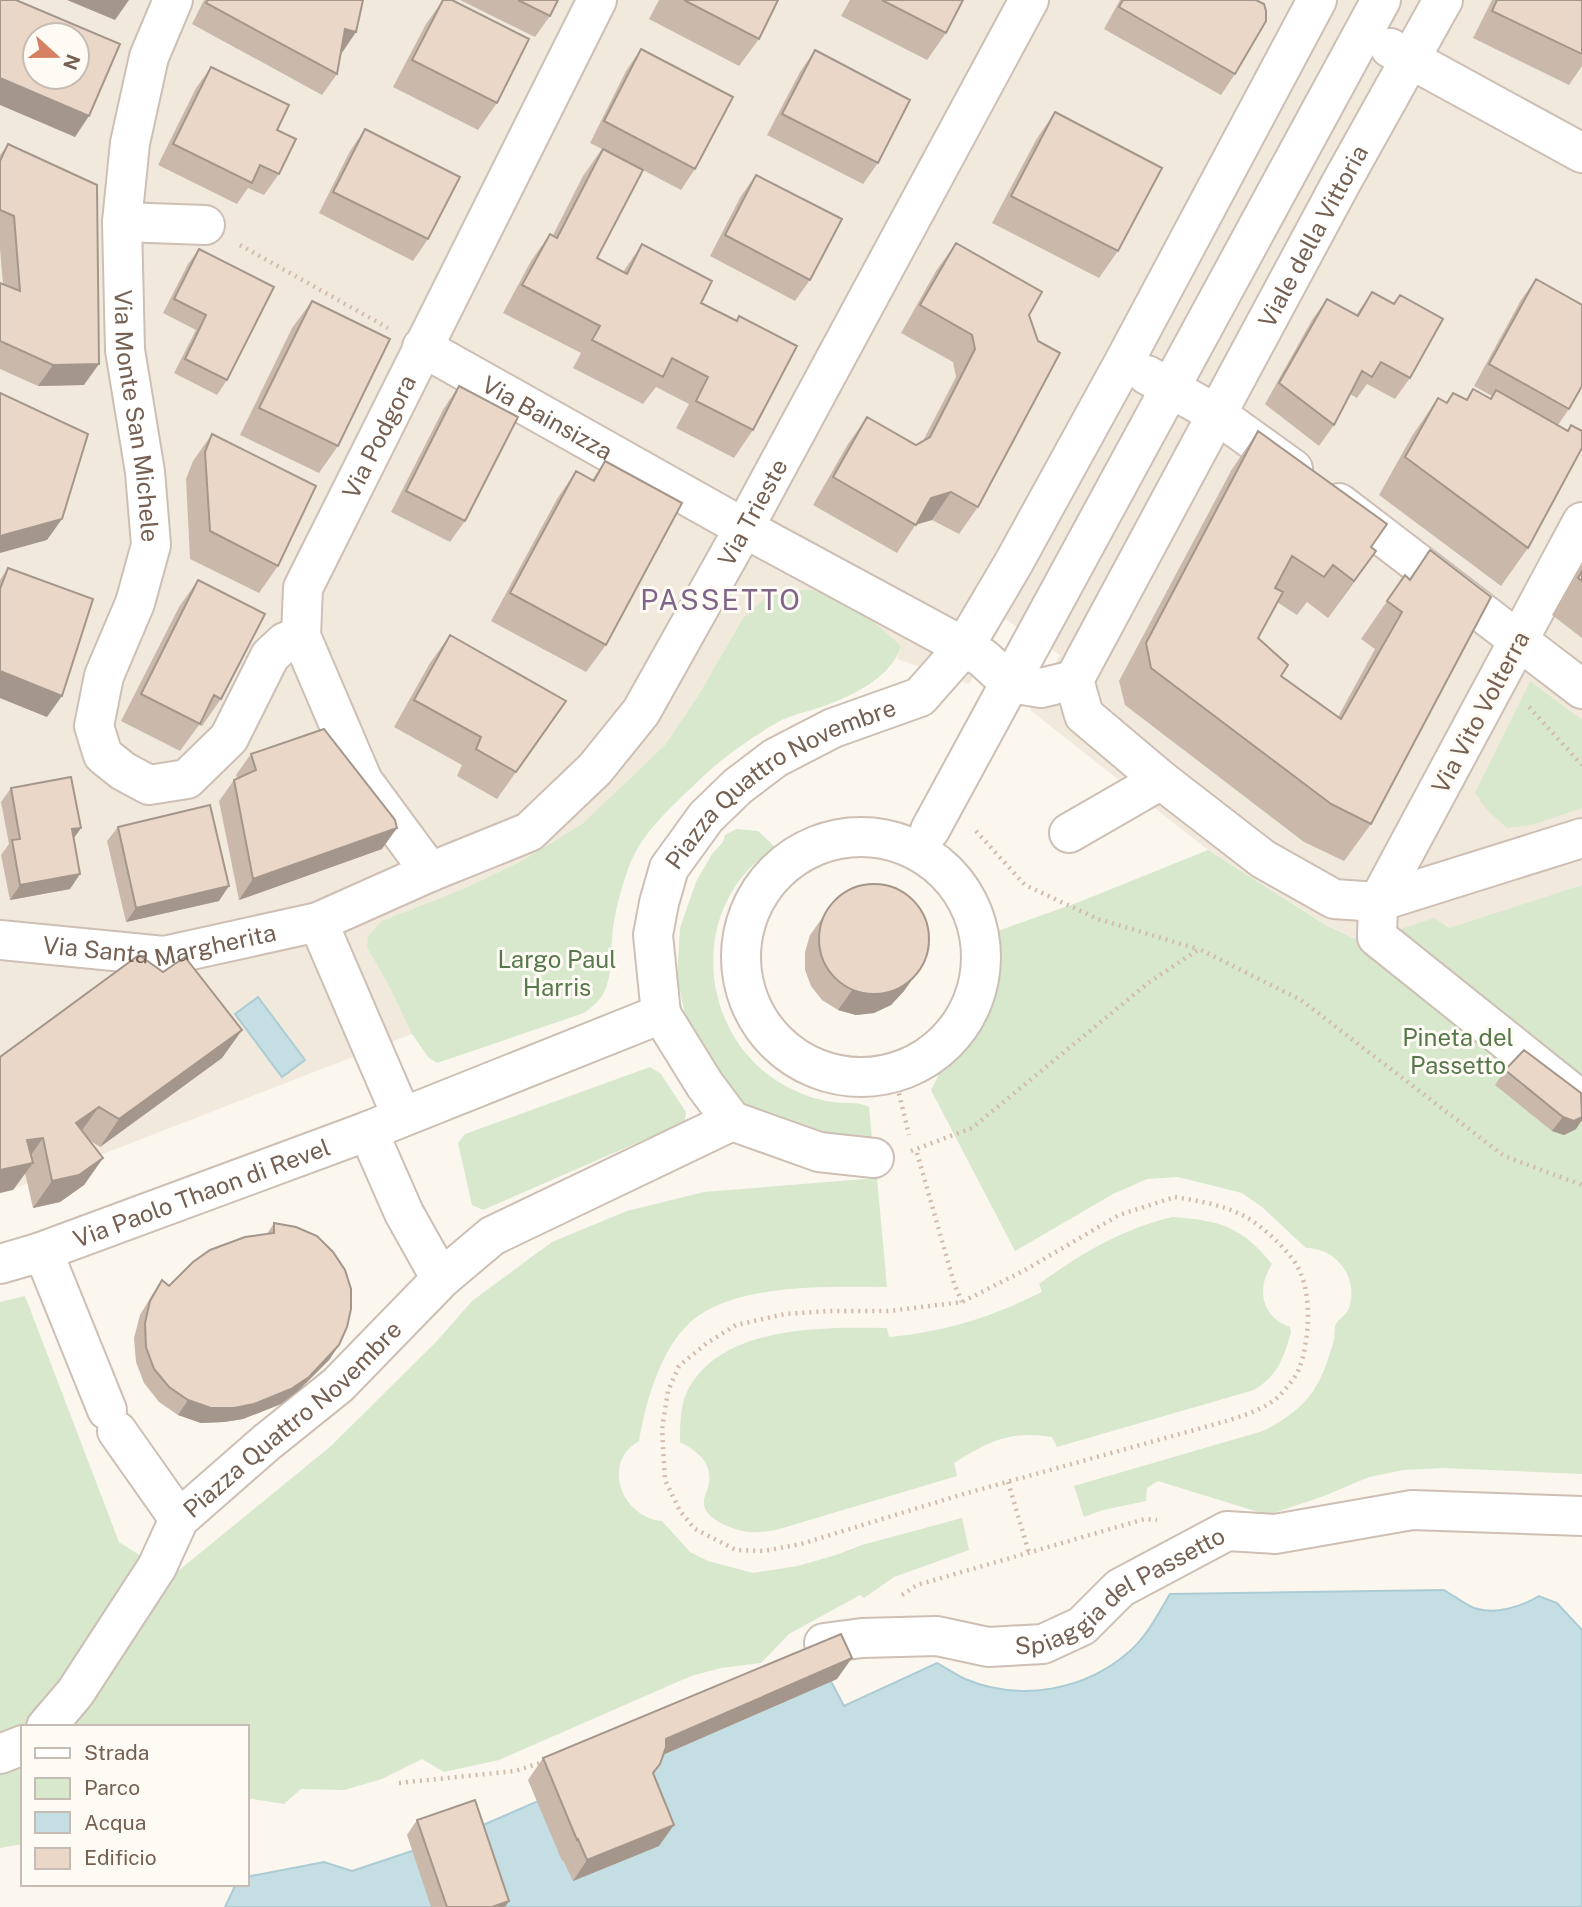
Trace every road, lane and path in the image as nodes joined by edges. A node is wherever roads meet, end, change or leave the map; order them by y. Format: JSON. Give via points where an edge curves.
{"nodes":[{"id":1,"x":173,"y":0,"type":"edge"},
{"id":2,"x":597,"y":0,"type":"edge"},
{"id":3,"x":1029,"y":0,"type":"edge"},
{"id":4,"x":1381,"y":0,"type":"edge"},
{"id":5,"x":1443,"y":0,"type":"edge"},
{"id":6,"x":1311,"y":2,"type":"edge"},
{"id":7,"x":1363,"y":33,"type":"junction"},
{"id":8,"x":1411,"y":60,"type":"junction"},
{"id":9,"x":1582,"y":153,"type":"edge"},
{"id":10,"x":122,"y":222,"type":"junction"},
{"id":11,"x":205,"y":225,"type":"joint"},
{"id":12,"x":422,"y":347,"type":"junction"},
{"id":13,"x":1124,"y":362,"type":"junction"},
{"id":14,"x":1171,"y":388,"type":"junction"},
{"id":15,"x":1219,"y":415,"type":"junction"},
{"id":16,"x":1582,"y":522,"type":"edge"},
{"id":17,"x":744,"y":528,"type":"junction"},
{"id":18,"x":301,"y":636,"type":"junction"},
{"id":19,"x":1518,"y":640,"type":"junction"},
{"id":20,"x":964,"y":647,"type":"junction"},
{"id":21,"x":1074,"y":680,"type":"junction"},
{"id":22,"x":1010,"y":683,"type":"junction"},
{"id":23,"x":1582,"y":689,"type":"edge"},
{"id":24,"x":1520,"y":698,"type":"dead end"},
{"id":25,"x":1582,"y":765,"type":"edge"},
{"id":26,"x":1161,"y":780,"type":"junction"},
{"id":27,"x":937,"y":817,"type":"joint"},
{"id":28,"x":1069,"y":833,"type":"dead end"},
{"id":29,"x":1582,"y":838,"type":"edge"},
{"id":30,"x":430,"y":872,"type":"junction"},
{"id":31,"x":1378,"y":902,"type":"junction"},
{"id":32,"x":318,"y":922,"type":"junction"},
{"id":33,"x":0,"y":940,"type":"edge"},
{"id":34,"x":1199,"y":949,"type":"junction"},
{"id":35,"x":661,"y":1014,"type":"junction"},
{"id":36,"x":897,"y":1087,"type":"junction"},
{"id":37,"x":1582,"y":1101,"type":"edge"},
{"id":38,"x":732,"y":1121,"type":"junction"},
{"id":39,"x":385,"y":1124,"type":"junction"},
{"id":40,"x":908,"y":1131,"type":"dead end"},
{"id":41,"x":874,"y":1158,"type":"joint"},
{"id":42,"x":922,"y":1170,"type":"dead end"},
{"id":43,"x":1582,"y":1185,"type":"edge"},
{"id":44,"x":38,"y":1253,"type":"junction"},
{"id":45,"x":0,"y":1264,"type":"edge"},
{"id":46,"x":441,"y":1279,"type":"junction"},
{"id":47,"x":962,"y":1302,"type":"junction"},
{"id":48,"x":1008,"y":1482,"type":"junction"},
{"id":49,"x":1582,"y":1516,"type":"edge"},
{"id":50,"x":179,"y":1519,"type":"junction"},
{"id":51,"x":1087,"y":1536,"type":"dead end"},
{"id":52,"x":1029,"y":1553,"type":"junction"},
{"id":53,"x":965,"y":1572,"type":"dead end"},
{"id":54,"x":824,"y":1643,"type":"edge"},
{"id":55,"x":48,"y":1725,"type":"edge"},
{"id":56,"x":21,"y":1746,"type":"edge"},
{"id":57,"x":0,"y":1754,"type":"edge"},
{"id":58,"x":554,"y":1759,"type":"edge"},
{"id":59,"x":399,"y":1783,"type":"dead end"}],
"edges":[{"from":1,"to":10,"type":"street","name":"Via Monte San Michele","via":[[147,69],[130,143]]},
{"from":2,"to":12,"type":"street","name":"Via Podgora"},
{"from":3,"to":17,"type":"street","name":"Via Trieste"},
{"from":4,"to":7,"type":"street"},
{"from":5,"to":8,"type":"street","name":"Viale della Vittoria"},
{"from":6,"to":7,"type":"street"},
{"from":6,"to":13,"type":"street"},
{"from":7,"to":8,"type":"street"},
{"from":7,"to":14,"type":"street"},
{"from":8,"to":9,"type":"street"},
{"from":8,"to":15,"type":"street","name":"Viale della Vittoria"},
{"from":10,"to":11,"type":"street"},
{"from":10,"to":18,"type":"street","name":"Via Monte San Michele","via":[[125,350],[145,472],[151,545],[135,603],[104,676],[94,726],[103,755],[149,785],[187,779],[229,737],[270,656],[285,642]]},
{"from":11,"to":12,"type":"path"},
{"from":12,"to":17,"type":"street","name":"Via Bainsizza"},
{"from":12,"to":18,"type":"street","name":"Via Podgora","via":[[303,588]]},
{"from":13,"to":14,"type":"street"},
{"from":13,"to":20,"type":"street"},
{"from":14,"to":15,"type":"street"},
{"from":14,"to":22,"type":"street"},
{"from":15,"to":19,"type":"street"},
{"from":15,"to":21,"type":"street","name":"Viale della Vittoria"},
{"from":16,"to":19,"type":"street","name":"Via Vito Volterra"},
{"from":17,"to":20,"type":"street","name":"Via Bainsizza"},
{"from":17,"to":30,"type":"street","name":"Via Trieste","via":[[640,712],[595,769],[529,832]]},
{"from":18,"to":30,"type":"street","name":"Via Podgora","via":[[363,780]]},
{"from":19,"to":23,"type":"street"},
{"from":19,"to":31,"type":"street","name":"Via Vito Volterra"},
{"from":20,"to":22,"type":"street"},
{"from":20,"to":35,"type":"street","name":"Piazza Quattro Novembre","via":[[920,697],[833,728],[775,758],[706,817],[670,868],[659,903],[653,935]]},
{"from":21,"to":22,"type":"street","via":[[1041,688]]},
{"from":21,"to":26,"type":"street","via":[[1084,715]]},
{"from":22,"to":27,"type":"street"},
{"from":24,"to":25,"type":"path"},
{"from":26,"to":28,"type":"street"},
{"from":26,"to":31,"type":"street","via":[[1263,859],[1334,899]]},
{"from":27,"to":34,"type":"path","via":[[960,813],[1025,885],[1098,919]]},
{"from":29,"to":31,"type":"street"},
{"from":30,"to":32,"type":"street","name":"Via Trieste"},
{"from":31,"to":37,"type":"street","via":[[1377,937]]},
{"from":32,"to":33,"type":"street","name":"Via Santa Margherita","via":[[164,956]]},
{"from":32,"to":39,"type":"street"},
{"from":34,"to":41,"type":"path","via":[[1148,983],[972,1128],[916,1150]]},
{"from":34,"to":43,"type":"path","via":[[1301,1000],[1504,1156]]},
{"from":35,"to":38,"type":"street","name":"Piazza Quattro Novembre"},
{"from":35,"to":39,"type":"street"},
{"from":36,"to":36,"type":"street","via":[[914,1065],[956,1031],[972,1005],[982,959],[978,931],[959,888],[919,852],[874,838],[838,839],[792,859],[758,897],[747,920],[743,974],[751,1004],[780,1046],[826,1072],[869,1077]]},
{"from":36,"to":40,"type":"path"},
{"from":38,"to":41,"type":"street","via":[[820,1152]]},
{"from":38,"to":46,"type":"street","name":"Piazza Quattro Novembre","via":[[492,1236]]},
{"from":39,"to":44,"type":"street","name":"Via Paolo Thaon di Revel"},
{"from":39,"to":46,"type":"street","via":[[404,1213]]},
{"from":42,"to":47,"type":"path"},
{"from":44,"to":45,"type":"street","name":"Via Paolo Thaon di Revel"},
{"from":44,"to":50,"type":"street","via":[[48,1264],[112,1421]]},
{"from":46,"to":50,"type":"street","name":"Piazza Quattro Novembre","via":[[338,1385]]},
{"from":47,"to":48,"type":"path","via":[[889,1311],[785,1314],[736,1325],[679,1366],[668,1391],[662,1429],[665,1480],[695,1529],[736,1550],[764,1551]]},
{"from":47,"to":48,"type":"path","via":[[1119,1215],[1175,1197],[1212,1203],[1248,1217],[1279,1243],[1300,1271],[1306,1290],[1304,1354],[1298,1372],[1279,1397],[1223,1422]]},
{"from":48,"to":52,"type":"path"},
{"from":49,"to":54,"type":"street","name":"Spiaggia del Passetto","via":[[1412,1510],[1275,1534],[1227,1531],[1120,1588],[1082,1626],[1043,1644],[988,1647],[937,1636]]},
{"from":50,"to":55,"type":"street","name":"Piazza Quattro Novembre","via":[[157,1567],[75,1693]]},
{"from":51,"to":52,"type":"path"},
{"from":52,"to":53,"type":"path"},
{"from":56,"to":57,"type":"street"},
{"from":58,"to":59,"type":"path","via":[[515,1771]]}]}
